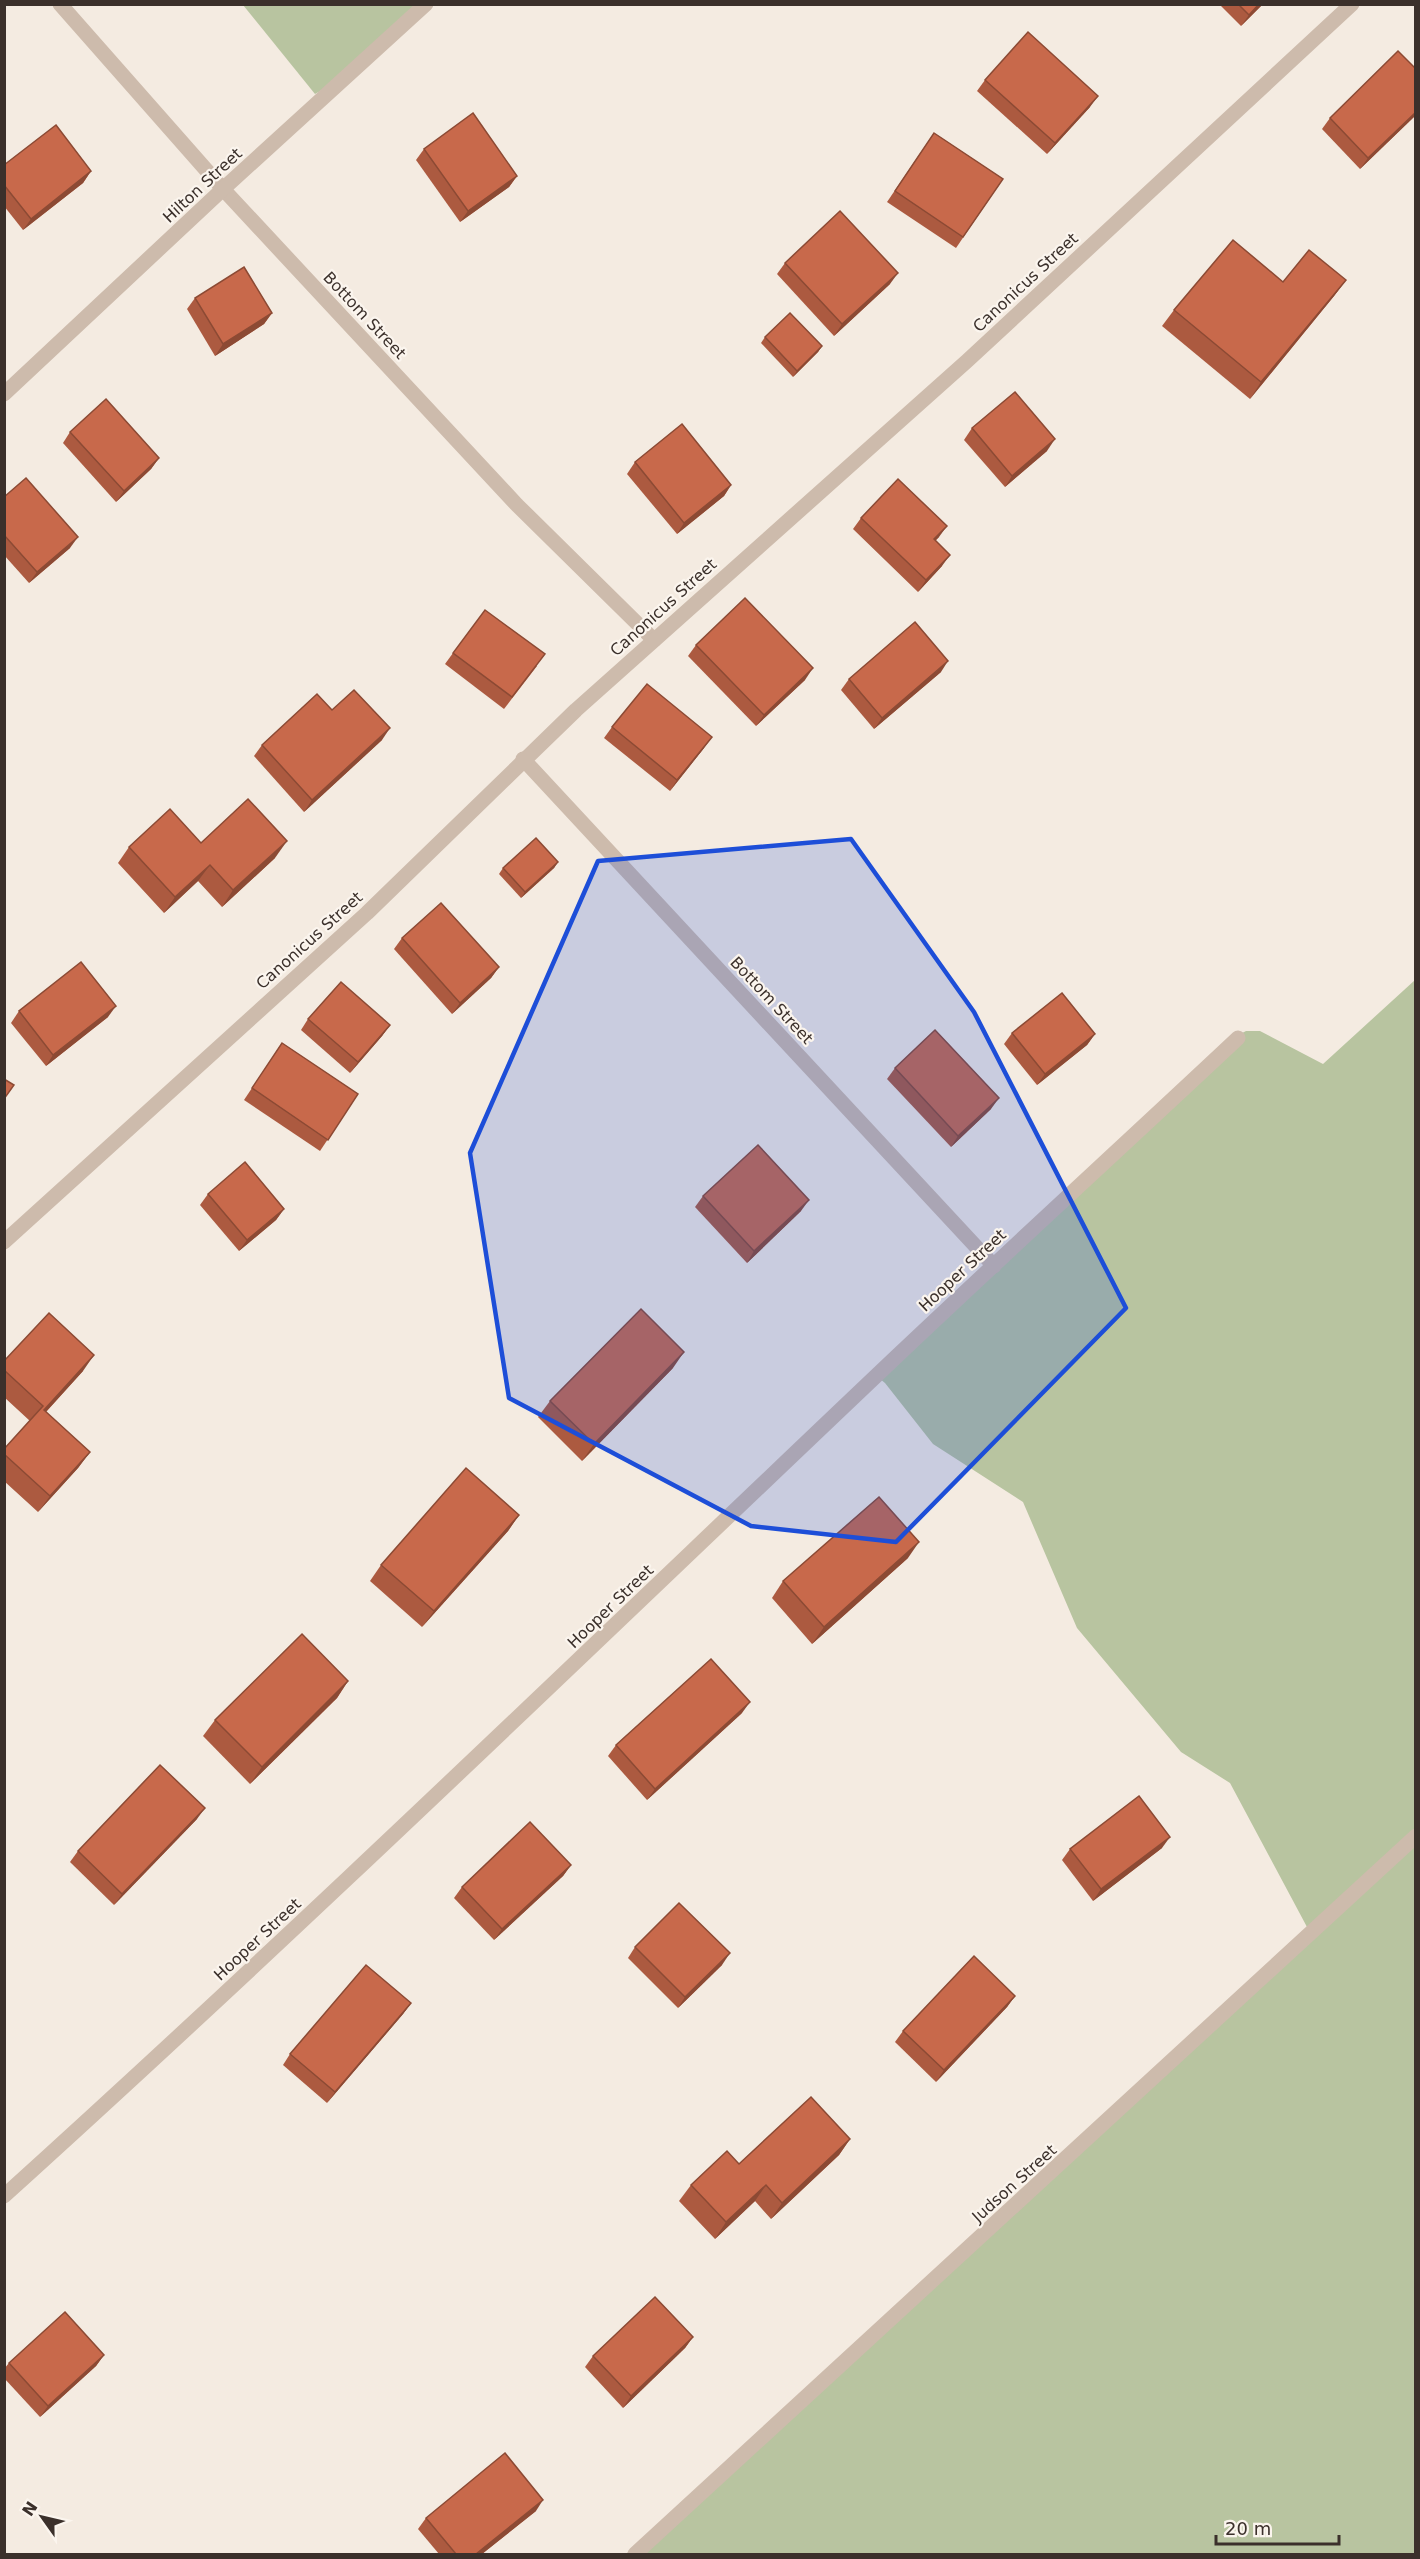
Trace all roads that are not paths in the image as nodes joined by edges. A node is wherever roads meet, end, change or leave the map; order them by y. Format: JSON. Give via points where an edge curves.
{"nodes":[{"id":1,"x":60,"y":4,"type":"edge"},
{"id":2,"x":426,"y":4,"type":"edge"},
{"id":3,"x":1352,"y":4,"type":"edge"},
{"id":4,"x":223,"y":189,"type":"junction"},
{"id":5,"x":4,"y":394,"type":"edge"},
{"id":6,"x":654,"y":640,"type":"junction"},
{"id":7,"x":523,"y":759,"type":"junction"},
{"id":8,"x":1238,"y":1038,"type":"dead end"},
{"id":9,"x":4,"y":1242,"type":"edge"},
{"id":10,"x":994,"y":1266,"type":"junction"},
{"id":11,"x":1416,"y":1836,"type":"edge"},
{"id":12,"x":4,"y":2196,"type":"edge"},
{"id":13,"x":635,"y":2554,"type":"edge"}],
"edges":[{"from":1,"to":4,"type":"street","name":"Bottom Street"},
{"from":2,"to":4,"type":"street","name":"Hilton Street"},
{"from":3,"to":6,"type":"street","name":"Canonicus Street","via":[[967,361]]},
{"from":4,"to":5,"type":"street","name":"Hilton Street"},
{"from":4,"to":6,"type":"street","name":"Bottom Street","via":[[517,505]]},
{"from":6,"to":7,"type":"street","name":"Canonicus Street"},
{"from":7,"to":9,"type":"street","name":"Canonicus Street","via":[[367,913]]},
{"from":7,"to":10,"type":"street","name":"Bottom Street"},
{"from":8,"to":10,"type":"street","name":"Hooper Street"},
{"from":10,"to":12,"type":"street","name":"Hooper Street","via":[[540,1698]]},
{"from":11,"to":13,"type":"street","name":"Judson Street"}]}
